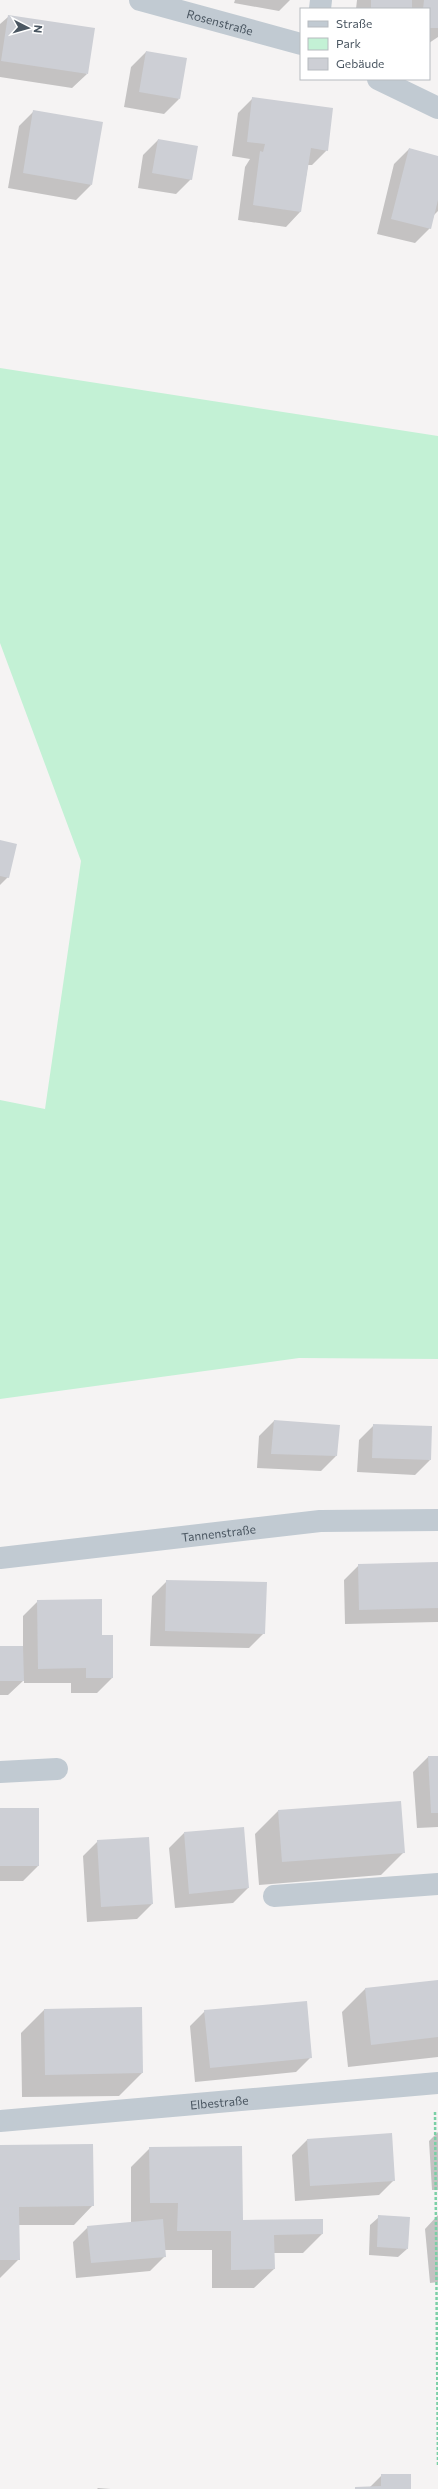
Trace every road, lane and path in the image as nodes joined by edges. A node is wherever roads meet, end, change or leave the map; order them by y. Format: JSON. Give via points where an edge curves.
{"nodes":[{"id":1,"x":140,"y":0,"type":"edge"},
{"id":2,"x":300,"y":44,"type":"edge"},
{"id":3,"x":380,"y":80,"type":"edge"},
{"id":4,"x":438,"y":108,"type":"edge"},
{"id":5,"x":438,"y":1520,"type":"edge"},
{"id":6,"x":0,"y":1558,"type":"edge"},
{"id":7,"x":57,"y":1769,"type":"dead end"},
{"id":8,"x":0,"y":1772,"type":"edge"},
{"id":9,"x":438,"y":1884,"type":"edge"},
{"id":10,"x":274,"y":1896,"type":"dead end"},
{"id":11,"x":436,"y":2083,"type":"edge"},
{"id":12,"x":0,"y":2121,"type":"edge"},
{"id":13,"x":438,"y":2467,"type":"edge"}],
"edges":[{"from":1,"to":2,"type":"street","name":"Rosenstraße"},
{"from":3,"to":4,"type":"street"},
{"from":5,"to":6,"type":"street","name":"Tannenstraße","via":[[320,1521]]},
{"from":7,"to":8,"type":"street"},
{"from":9,"to":10,"type":"street"},
{"from":11,"to":12,"type":"street","name":"Elbestraße"},
{"from":11,"to":13,"type":"path"}]}
